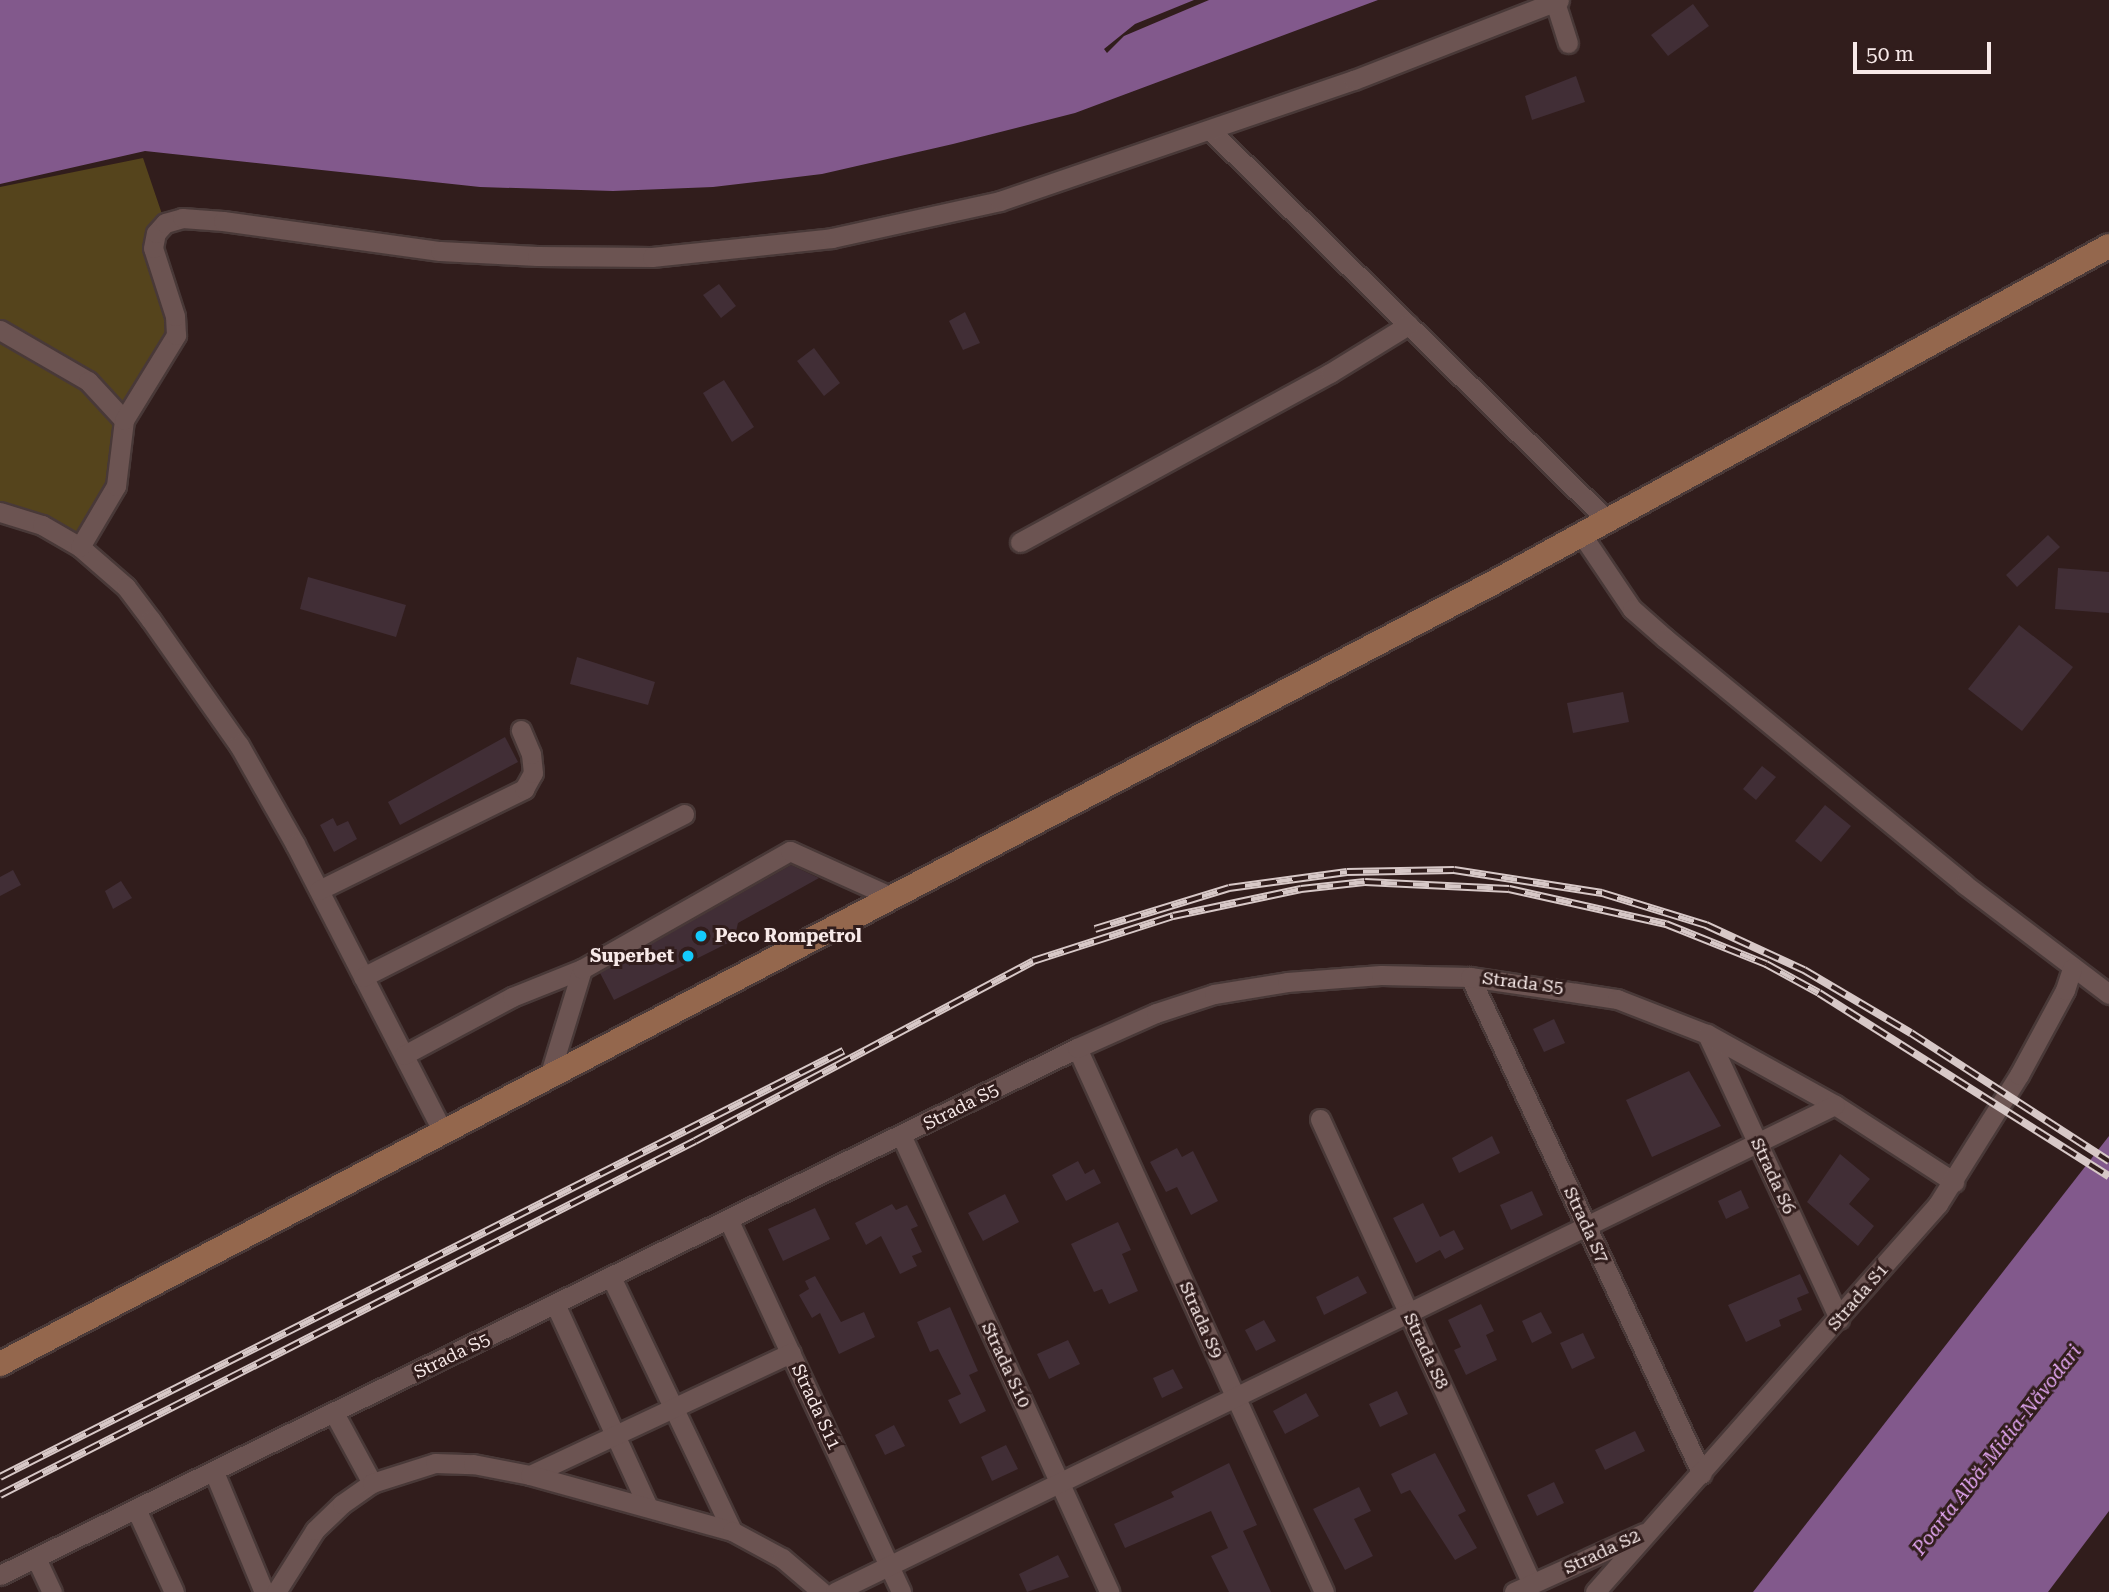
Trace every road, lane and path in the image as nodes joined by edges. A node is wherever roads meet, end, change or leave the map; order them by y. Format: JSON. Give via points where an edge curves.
{"nodes":[{"id":1,"x":1557,"y":1,"type":"edge"},
{"id":2,"x":1569,"y":43,"type":"dead end"},
{"id":3,"x":1211,"y":131,"type":"junction"},
{"id":4,"x":2109,"y":246,"type":"edge"},
{"id":5,"x":1408,"y":325,"type":"junction"},
{"id":6,"x":0,"y":330,"type":"edge"},
{"id":7,"x":124,"y":420,"type":"junction"},
{"id":8,"x":0,"y":512,"type":"edge"},
{"id":9,"x":1608,"y":521,"type":"junction"},
{"id":10,"x":1582,"y":535,"type":"junction"},
{"id":11,"x":1020,"y":542,"type":"dead end"},
{"id":12,"x":80,"y":547,"type":"junction"},
{"id":13,"x":521,"y":730,"type":"dead end"},
{"id":14,"x":684,"y":814,"type":"dead end"},
{"id":15,"x":319,"y":890,"type":"junction"},
{"id":16,"x":894,"y":898,"type":"junction"},
{"id":17,"x":2072,"y":968,"type":"junction"},
{"id":18,"x":582,"y":969,"type":"junction"},
{"id":19,"x":1470,"y":976,"type":"junction"},
{"id":20,"x":363,"y":977,"type":"junction"},
{"id":21,"x":2109,"y":993,"type":"edge"},
{"id":22,"x":1707,"y":1034,"type":"junction"},
{"id":23,"x":1077,"y":1048,"type":"junction"},
{"id":24,"x":404,"y":1055,"type":"junction"},
{"id":25,"x":549,"y":1077,"type":"junction"},
{"id":26,"x":1835,"y":1105,"type":"junction"},
{"id":27,"x":1320,"y":1119,"type":"dead end"},
{"id":28,"x":443,"y":1132,"type":"junction"},
{"id":29,"x":902,"y":1138,"type":"junction"},
{"id":30,"x":1758,"y":1143,"type":"junction"},
{"id":31,"x":1954,"y":1182,"type":"junction"},
{"id":32,"x":729,"y":1221,"type":"junction"},
{"id":33,"x":1586,"y":1226,"type":"junction"},
{"id":34,"x":612,"y":1279,"type":"junction"},
{"id":35,"x":556,"y":1306,"type":"junction"},
{"id":36,"x":1408,"y":1313,"type":"junction"},
{"id":37,"x":1839,"y":1319,"type":"junction"},
{"id":38,"x":791,"y":1353,"type":"junction"},
{"id":39,"x":0,"y":1364,"type":"edge"},
{"id":40,"x":1236,"y":1397,"type":"junction"},
{"id":41,"x":675,"y":1407,"type":"junction"},
{"id":42,"x":334,"y":1413,"type":"junction"},
{"id":43,"x":616,"y":1435,"type":"junction"},
{"id":44,"x":214,"y":1472,"type":"junction"},
{"id":45,"x":1702,"y":1474,"type":"junction"},
{"id":46,"x":530,"y":1475,"type":"junction"},
{"id":47,"x":372,"y":1483,"type":"junction"},
{"id":48,"x":1060,"y":1483,"type":"junction"},
{"id":49,"x":647,"y":1505,"type":"junction"},
{"id":50,"x":136,"y":1509,"type":"junction"},
{"id":51,"x":1651,"y":1529,"type":"junction"},
{"id":52,"x":732,"y":1531,"type":"junction"},
{"id":53,"x":36,"y":1558,"type":"junction"},
{"id":54,"x":890,"y":1566,"type":"junction"},
{"id":55,"x":0,"y":1575,"type":"edge"},
{"id":56,"x":1523,"y":1588,"type":"edge"},
{"id":57,"x":52,"y":1592,"type":"edge"},
{"id":58,"x":174,"y":1592,"type":"edge"},
{"id":59,"x":264,"y":1592,"type":"edge"},
{"id":60,"x":276,"y":1592,"type":"edge"},
{"id":61,"x":822,"y":1592,"type":"edge"},
{"id":62,"x":835,"y":1592,"type":"edge"},
{"id":63,"x":901,"y":1592,"type":"edge"},
{"id":64,"x":1109,"y":1592,"type":"edge"},
{"id":65,"x":1324,"y":1592,"type":"edge"},
{"id":66,"x":1595,"y":1592,"type":"edge"}],
"edges":[{"from":1,"to":2,"type":"street"},
{"from":1,"to":3,"type":"street"},
{"from":3,"to":5,"type":"street"},
{"from":3,"to":7,"type":"street","via":[[958,213],[832,238],[652,257],[440,251],[182,218],[165,223],[156,233],[153,248],[175,317],[176,335]]},
{"from":4,"to":9,"type":"main road"},
{"from":5,"to":9,"type":"street"},
{"from":5,"to":11,"type":"street","via":[[1330,373]]},
{"from":6,"to":7,"type":"street","via":[[88,381]]},
{"from":7,"to":12,"type":"street","via":[[117,486]]},
{"from":8,"to":12,"type":"street","via":[[42,525]]},
{"from":9,"to":10,"type":"main road"},
{"from":10,"to":16,"type":"main road"},
{"from":10,"to":17,"type":"street","via":[[1612,584],[1657,631]]},
{"from":12,"to":15,"type":"street","via":[[126,587],[239,745]]},
{"from":13,"to":15,"type":"street","via":[[533,773],[524,789]]},
{"from":14,"to":20,"type":"street"},
{"from":15,"to":20,"type":"street"},
{"from":16,"to":18,"type":"street","via":[[790,851]]},
{"from":16,"to":25,"type":"main road"},
{"from":17,"to":21,"type":"street"},
{"from":17,"to":31,"type":"street","name":"Strada S1","via":[[2041,1036]]},
{"from":18,"to":24,"type":"street","via":[[512,997]]},
{"from":18,"to":25,"type":"street"},
{"from":19,"to":22,"type":"street","name":"Strada S5","via":[[1617,999]]},
{"from":19,"to":23,"type":"street","name":"Strada S5","via":[[1381,975],[1226,992],[1156,1013]]},
{"from":19,"to":33,"type":"street","name":"Strada S7"},
{"from":20,"to":24,"type":"street"},
{"from":22,"to":26,"type":"street","name":"Strada S5"},
{"from":22,"to":30,"type":"street","name":"Strada S6"},
{"from":23,"to":29,"type":"street","name":"Strada S5"},
{"from":23,"to":40,"type":"street","name":"Strada S9"},
{"from":24,"to":28,"type":"street"},
{"from":25,"to":28,"type":"main road"},
{"from":26,"to":30,"type":"street"},
{"from":26,"to":31,"type":"street","name":"Strada S5"},
{"from":27,"to":36,"type":"street","name":"Strada S8"},
{"from":28,"to":39,"type":"main road"},
{"from":29,"to":32,"type":"street","name":"Strada S5"},
{"from":29,"to":48,"type":"street","name":"Strada S10"},
{"from":30,"to":33,"type":"street"},
{"from":30,"to":37,"type":"street","name":"Strada S6"},
{"from":31,"to":37,"type":"street","name":"Strada S1"},
{"from":32,"to":34,"type":"street","name":"Strada S5"},
{"from":32,"to":38,"type":"street","name":"Strada S11"},
{"from":33,"to":36,"type":"street"},
{"from":33,"to":45,"type":"street","name":"Strada S7"},
{"from":34,"to":35,"type":"street","name":"Strada S5"},
{"from":34,"to":41,"type":"street"},
{"from":35,"to":42,"type":"street","name":"Strada S5"},
{"from":35,"to":43,"type":"street"},
{"from":36,"to":40,"type":"street"},
{"from":36,"to":56,"type":"street","name":"Strada S8"},
{"from":37,"to":45,"type":"street","name":"Strada S1"},
{"from":38,"to":41,"type":"street"},
{"from":38,"to":54,"type":"street","name":"Strada S11"},
{"from":40,"to":48,"type":"street"},
{"from":40,"to":65,"type":"street","name":"Strada S9"},
{"from":41,"to":43,"type":"street"},
{"from":41,"to":52,"type":"street"},
{"from":42,"to":44,"type":"street","name":"Strada S5"},
{"from":42,"to":47,"type":"street"},
{"from":43,"to":46,"type":"street"},
{"from":43,"to":49,"type":"street"},
{"from":44,"to":50,"type":"street","name":"Strada S5"},
{"from":44,"to":59,"type":"street"},
{"from":45,"to":51,"type":"street","name":"Strada S1"},
{"from":46,"to":47,"type":"street","via":[[473,1464],[435,1463]]},
{"from":46,"to":49,"type":"street"},
{"from":47,"to":60,"type":"street","via":[[315,1530]]},
{"from":48,"to":54,"type":"street"},
{"from":48,"to":64,"type":"street","name":"Strada S10"},
{"from":49,"to":52,"type":"street"},
{"from":50,"to":53,"type":"street","name":"Strada S5"},
{"from":50,"to":58,"type":"street"},
{"from":51,"to":56,"type":"street","name":"Strada S2"},
{"from":51,"to":66,"type":"street","name":"Strada S1"},
{"from":52,"to":61,"type":"street","via":[[782,1558]]},
{"from":53,"to":55,"type":"street","name":"Strada S5"},
{"from":53,"to":57,"type":"street"},
{"from":54,"to":62,"type":"street"},
{"from":54,"to":63,"type":"street","name":"Strada S11"}]}
